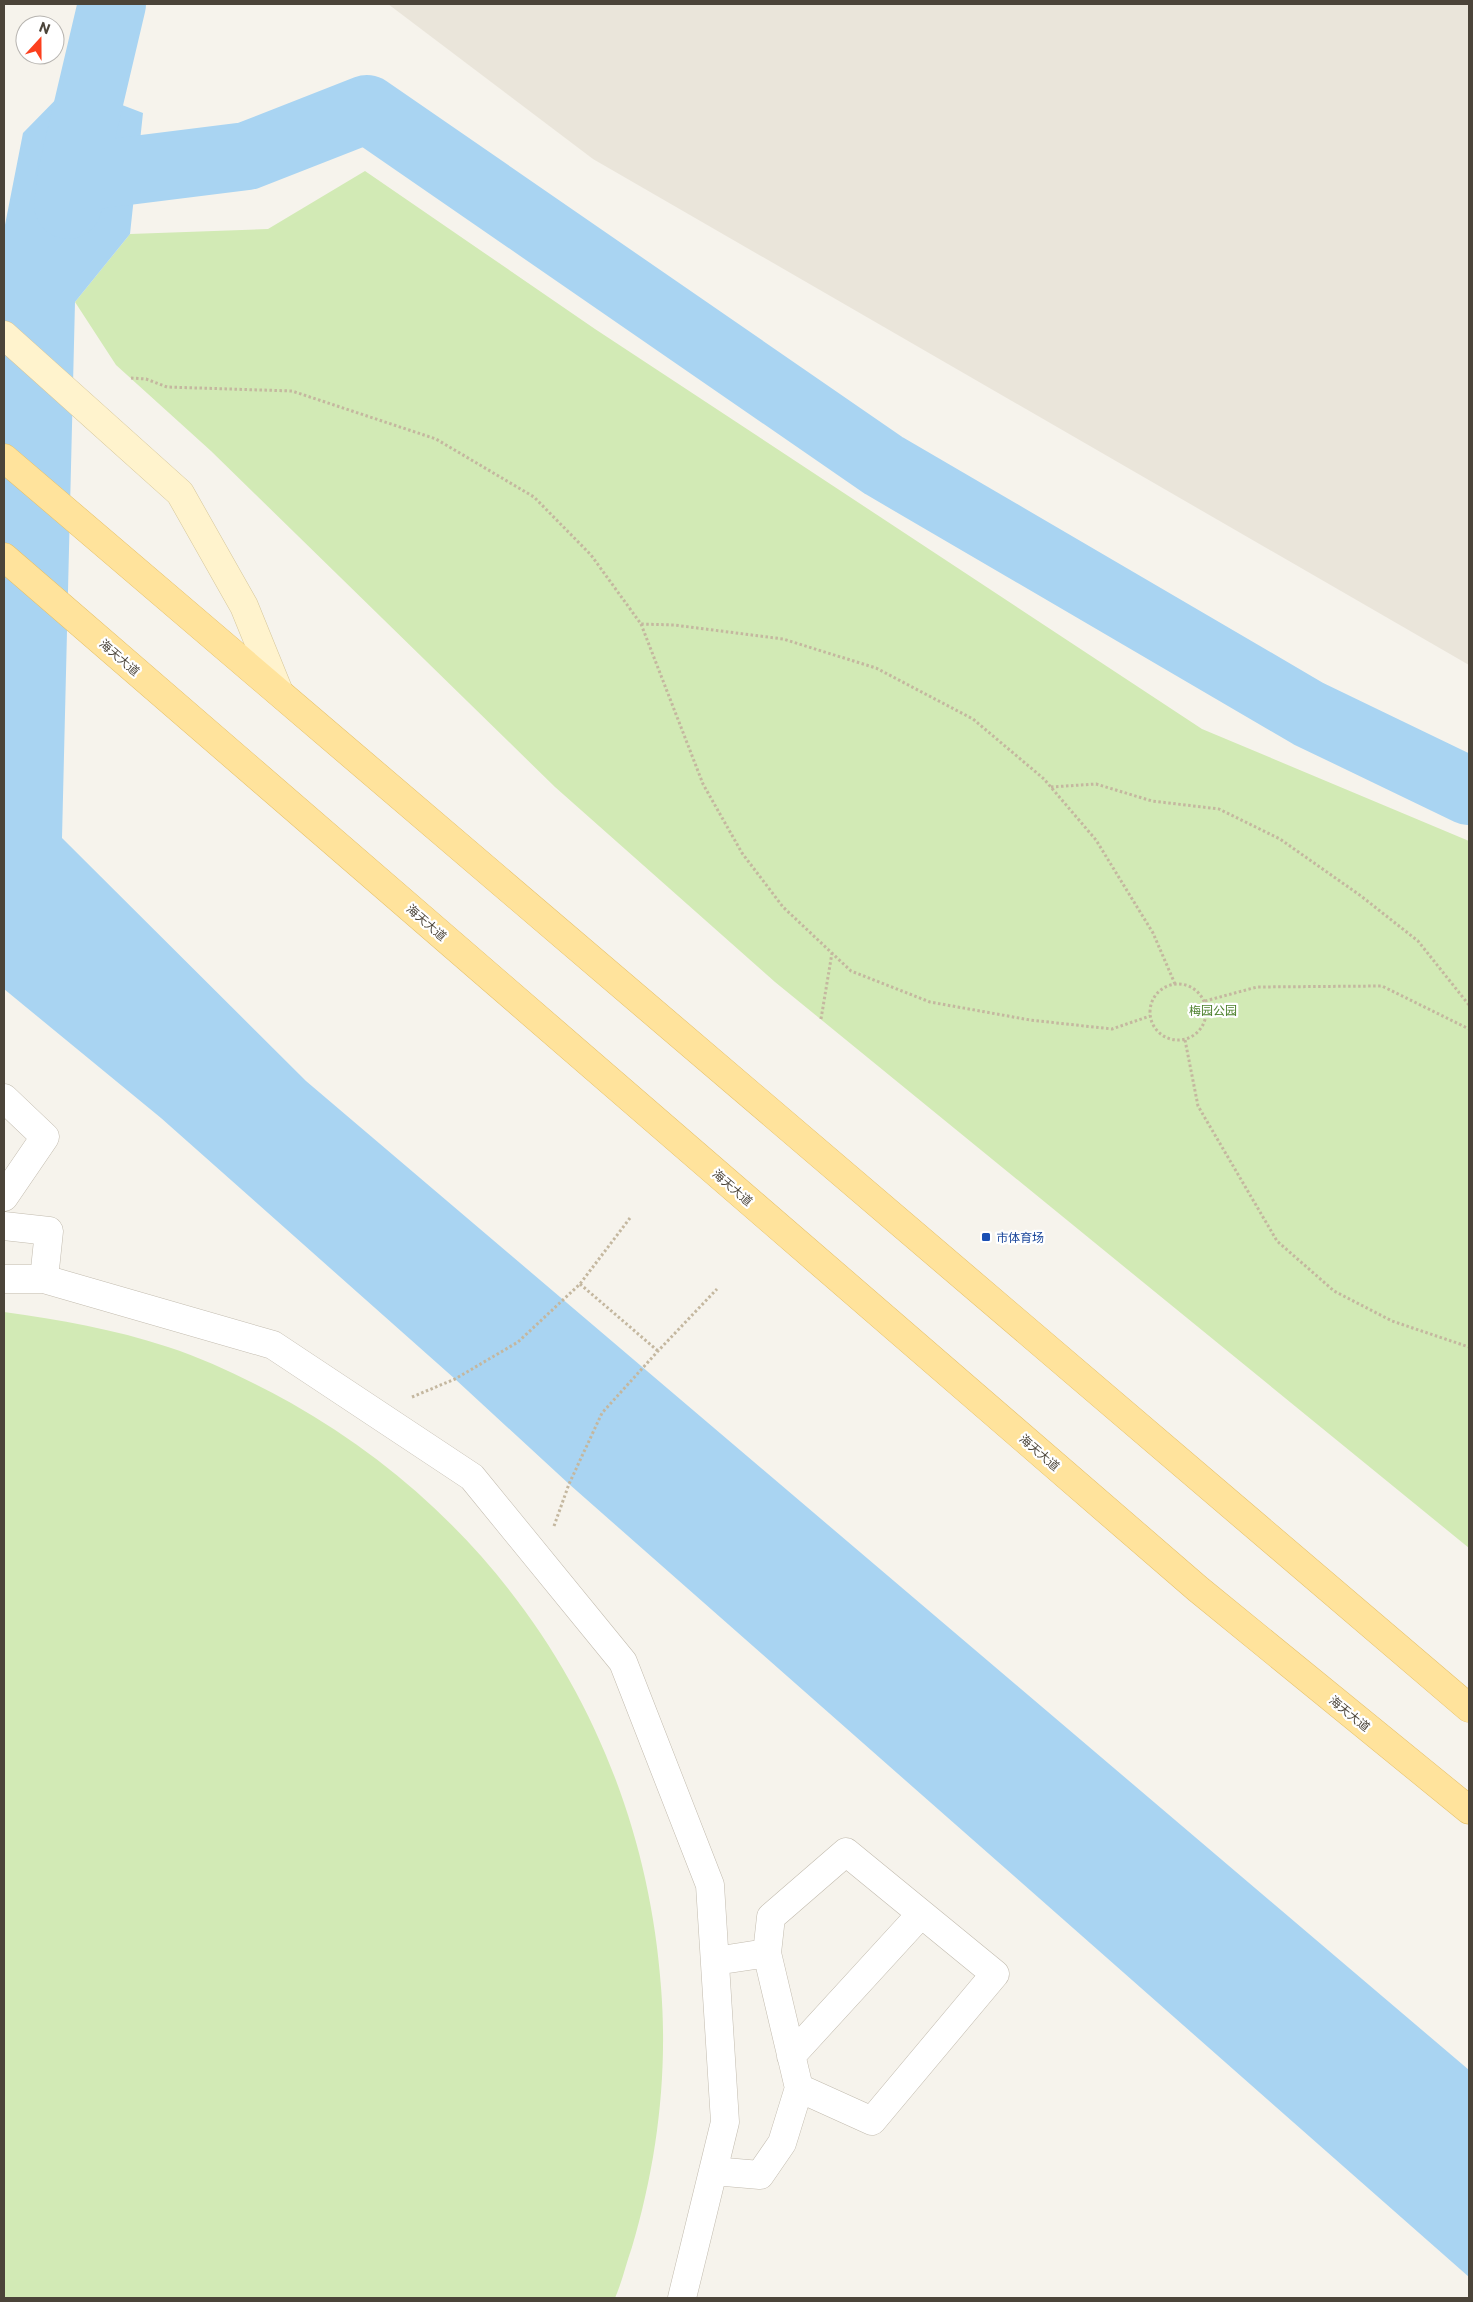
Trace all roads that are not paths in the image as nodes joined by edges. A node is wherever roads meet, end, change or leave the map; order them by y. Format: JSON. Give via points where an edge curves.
{"nodes":[{"id":1,"x":4,"y":335,"type":"edge"},
{"id":2,"x":4,"y":458,"type":"edge"},
{"id":3,"x":10,"y":565,"type":"edge"},
{"id":4,"x":278,"y":692,"type":"junction"},
{"id":5,"x":4,"y":1098,"type":"edge"},
{"id":6,"x":4,"y":1198,"type":"edge"},
{"id":7,"x":4,"y":1226,"type":"edge"},
{"id":8,"x":44,"y":1278,"type":"junction"},
{"id":9,"x":4,"y":1280,"type":"edge"},
{"id":10,"x":1469,"y":1708,"type":"edge"},
{"id":11,"x":1469,"y":1810,"type":"edge"},
{"id":12,"x":922,"y":1914,"type":"junction"},
{"id":13,"x":767,"y":1953,"type":"junction"},
{"id":14,"x":714,"y":1961,"type":"junction"},
{"id":15,"x":791,"y":2056,"type":"junction"},
{"id":16,"x":799,"y":2088,"type":"junction"},
{"id":17,"x":713,"y":2171,"type":"junction"},
{"id":18,"x":682,"y":2298,"type":"edge"}],
"edges":[{"from":1,"to":4,"type":"street","via":[[180,493],[244,606]]},
{"from":2,"to":4,"type":"main road"},
{"from":3,"to":11,"type":"main road","name":"海天大道","via":[[1198,1589]]},
{"from":4,"to":10,"type":"main road"},
{"from":5,"to":6,"type":"street","via":[[46,1137]]},
{"from":7,"to":8,"type":"street","via":[[49,1231]]},
{"from":8,"to":9,"type":"street"},
{"from":8,"to":14,"type":"street","via":[[273,1345],[472,1477],[623,1662],[710,1885]]},
{"from":12,"to":13,"type":"street","via":[[846,1852],[771,1917]]},
{"from":12,"to":15,"type":"street"},
{"from":12,"to":16,"type":"street","via":[[995,1974],[872,2120]]},
{"from":13,"to":14,"type":"street"},
{"from":13,"to":15,"type":"street"},
{"from":14,"to":17,"type":"street","via":[[725,2122]]},
{"from":15,"to":16,"type":"street"},
{"from":16,"to":17,"type":"street","via":[[782,2143],[760,2175]]},
{"from":17,"to":18,"type":"street"}]}
